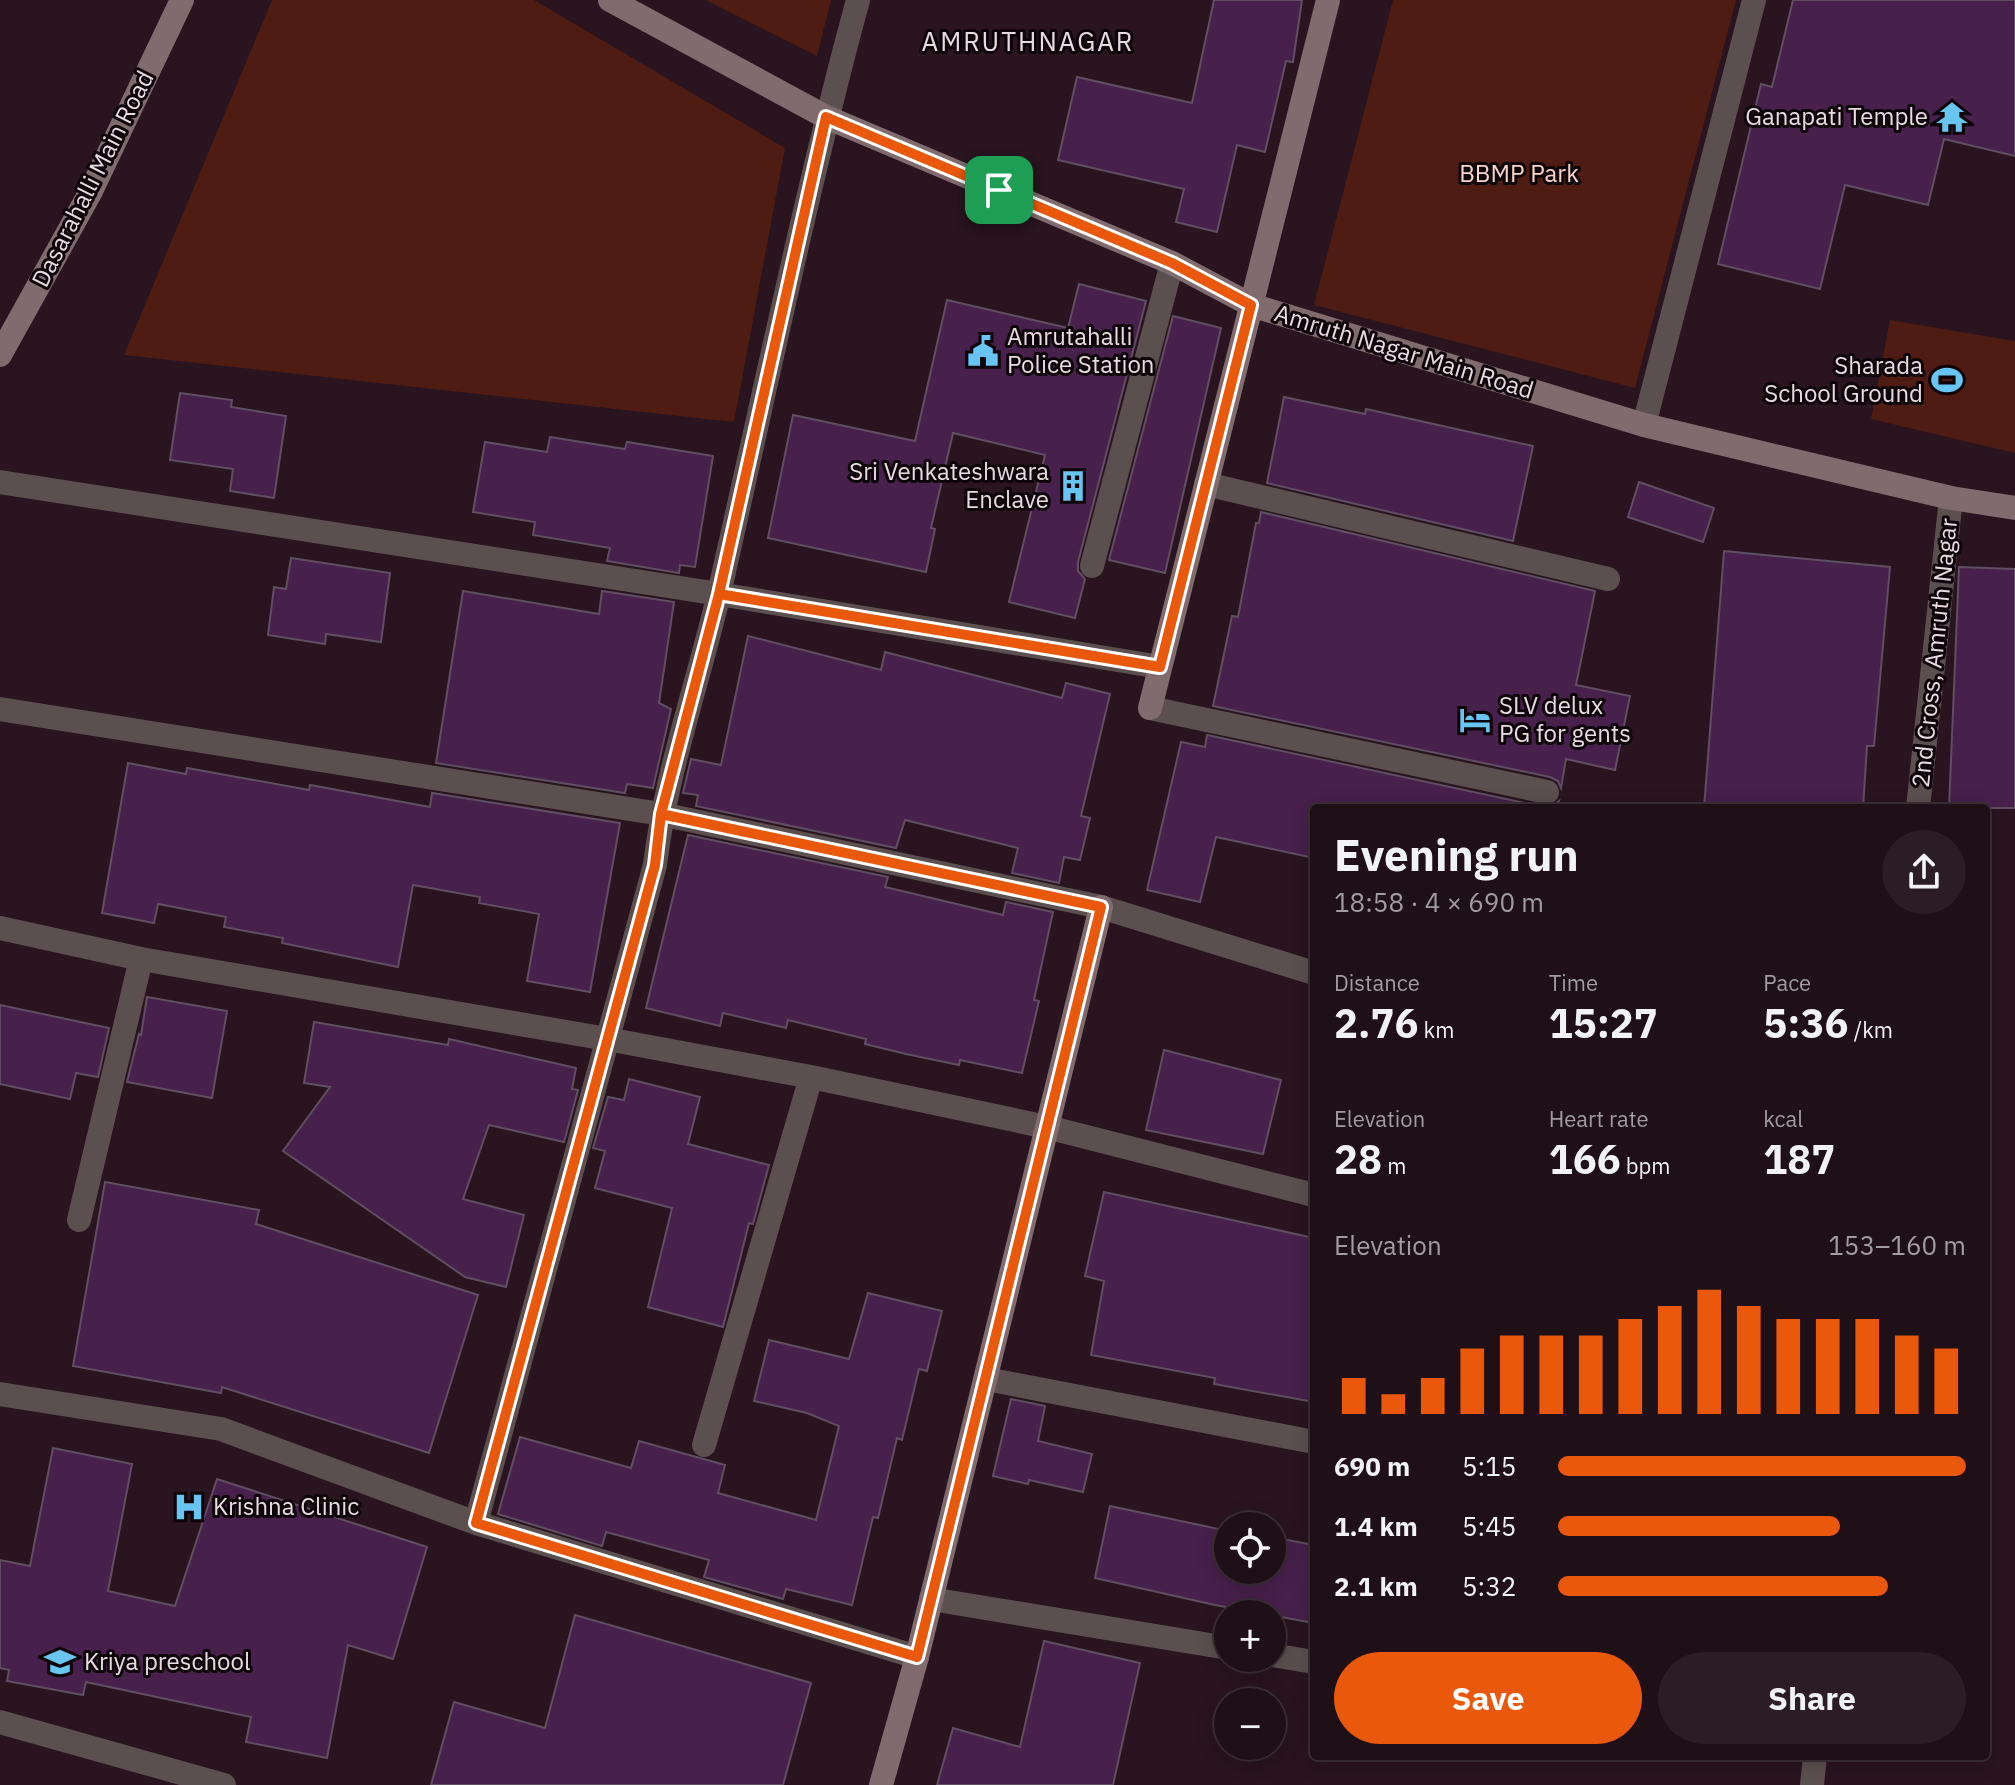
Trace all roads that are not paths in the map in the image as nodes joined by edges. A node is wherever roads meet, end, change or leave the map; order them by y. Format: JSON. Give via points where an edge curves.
{"nodes":[{"id":1,"x":182,"y":0,"type":"edge"},
{"id":2,"x":610,"y":0,"type":"edge"},
{"id":3,"x":858,"y":0,"type":"edge"},
{"id":4,"x":1328,"y":0,"type":"edge"},
{"id":5,"x":1754,"y":0,"type":"edge"},
{"id":6,"x":826,"y":117,"type":"junction"},
{"id":7,"x":1172,"y":263,"type":"junction"},
{"id":8,"x":1251,"y":305,"type":"junction"},
{"id":9,"x":0,"y":355,"type":"edge"},
{"id":10,"x":1644,"y":425,"type":"junction"},
{"id":11,"x":0,"y":482,"type":"edge"},
{"id":12,"x":1206,"y":484,"type":"junction"},
{"id":13,"x":1951,"y":498,"type":"junction"},
{"id":14,"x":2015,"y":508,"type":"edge"},
{"id":15,"x":1092,"y":566,"type":"dead end"},
{"id":16,"x":1608,"y":579,"type":"dead end"},
{"id":17,"x":719,"y":594,"type":"junction"},
{"id":18,"x":1160,"y":667,"type":"junction"},
{"id":19,"x":0,"y":709,"type":"edge"},
{"id":20,"x":1547,"y":792,"type":"dead end"},
{"id":21,"x":1918,"y":804,"type":"edge"},
{"id":22,"x":661,"y":814,"type":"junction"},
{"id":23,"x":1101,"y":907,"type":"junction"},
{"id":24,"x":0,"y":928,"type":"edge"},
{"id":25,"x":141,"y":959,"type":"junction"},
{"id":26,"x":1310,"y":972,"type":"edge"},
{"id":27,"x":607,"y":1039,"type":"junction"},
{"id":28,"x":811,"y":1077,"type":"junction"},
{"id":29,"x":1047,"y":1127,"type":"junction"},
{"id":30,"x":1310,"y":1194,"type":"edge"},
{"id":31,"x":79,"y":1220,"type":"dead end"},
{"id":32,"x":986,"y":1379,"type":"junction"},
{"id":33,"x":0,"y":1394,"type":"edge"},
{"id":34,"x":1310,"y":1441,"type":"edge"},
{"id":35,"x":704,"y":1445,"type":"dead end"},
{"id":36,"x":476,"y":1523,"type":"junction"},
{"id":37,"x":931,"y":1599,"type":"junction"},
{"id":38,"x":1214,"y":1646,"type":"edge"},
{"id":39,"x":917,"y":1657,"type":"junction"},
{"id":40,"x":1286,"y":1657,"type":"edge"},
{"id":41,"x":1310,"y":1661,"type":"edge"},
{"id":42,"x":0,"y":1722,"type":"edge"},
{"id":43,"x":1815,"y":1760,"type":"edge"},
{"id":44,"x":224,"y":1785,"type":"edge"},
{"id":45,"x":881,"y":1785,"type":"edge"},
{"id":46,"x":1812,"y":1785,"type":"edge"}],
"edges":[{"from":1,"to":9,"type":"street","name":"Dasarahalli Main Road","via":[[90,193]]},
{"from":2,"to":6,"type":"street","name":"Amruth Nagar Main Road"},
{"from":3,"to":6,"type":"street"},
{"from":4,"to":8,"type":"street"},
{"from":5,"to":10,"type":"street"},
{"from":6,"to":7,"type":"street","name":"Amruth Nagar Main Road"},
{"from":6,"to":17,"type":"street"},
{"from":7,"to":8,"type":"street","name":"Amruth Nagar Main Road"},
{"from":7,"to":15,"type":"street"},
{"from":8,"to":10,"type":"street","name":"Amruth Nagar Main Road"},
{"from":8,"to":12,"type":"street"},
{"from":10,"to":13,"type":"street","name":"Amruth Nagar Main Road"},
{"from":11,"to":17,"type":"street"},
{"from":12,"to":16,"type":"street"},
{"from":12,"to":18,"type":"street"},
{"from":13,"to":14,"type":"street","name":"Amruth Nagar Main Road"},
{"from":13,"to":21,"type":"street","name":"2nd Cross, Amruth Nagar"},
{"from":17,"to":18,"type":"street"},
{"from":17,"to":22,"type":"street"},
{"from":18,"to":20,"type":"street","via":[[1150,708]]},
{"from":19,"to":22,"type":"street"},
{"from":22,"to":23,"type":"street"},
{"from":22,"to":27,"type":"street","via":[[655,865]]},
{"from":23,"to":26,"type":"street"},
{"from":23,"to":29,"type":"street"},
{"from":24,"to":25,"type":"street"},
{"from":25,"to":27,"type":"street"},
{"from":25,"to":31,"type":"street"},
{"from":27,"to":28,"type":"street"},
{"from":27,"to":36,"type":"street"},
{"from":28,"to":29,"type":"street"},
{"from":28,"to":35,"type":"street"},
{"from":29,"to":30,"type":"street"},
{"from":29,"to":32,"type":"street"},
{"from":32,"to":34,"type":"street"},
{"from":32,"to":37,"type":"street"},
{"from":33,"to":36,"type":"street","via":[[221,1429]]},
{"from":36,"to":39,"type":"street"},
{"from":37,"to":38,"type":"street"},
{"from":37,"to":39,"type":"street"},
{"from":39,"to":45,"type":"street"},
{"from":40,"to":41,"type":"street"},
{"from":42,"to":44,"type":"street"},
{"from":43,"to":46,"type":"street"}]}
